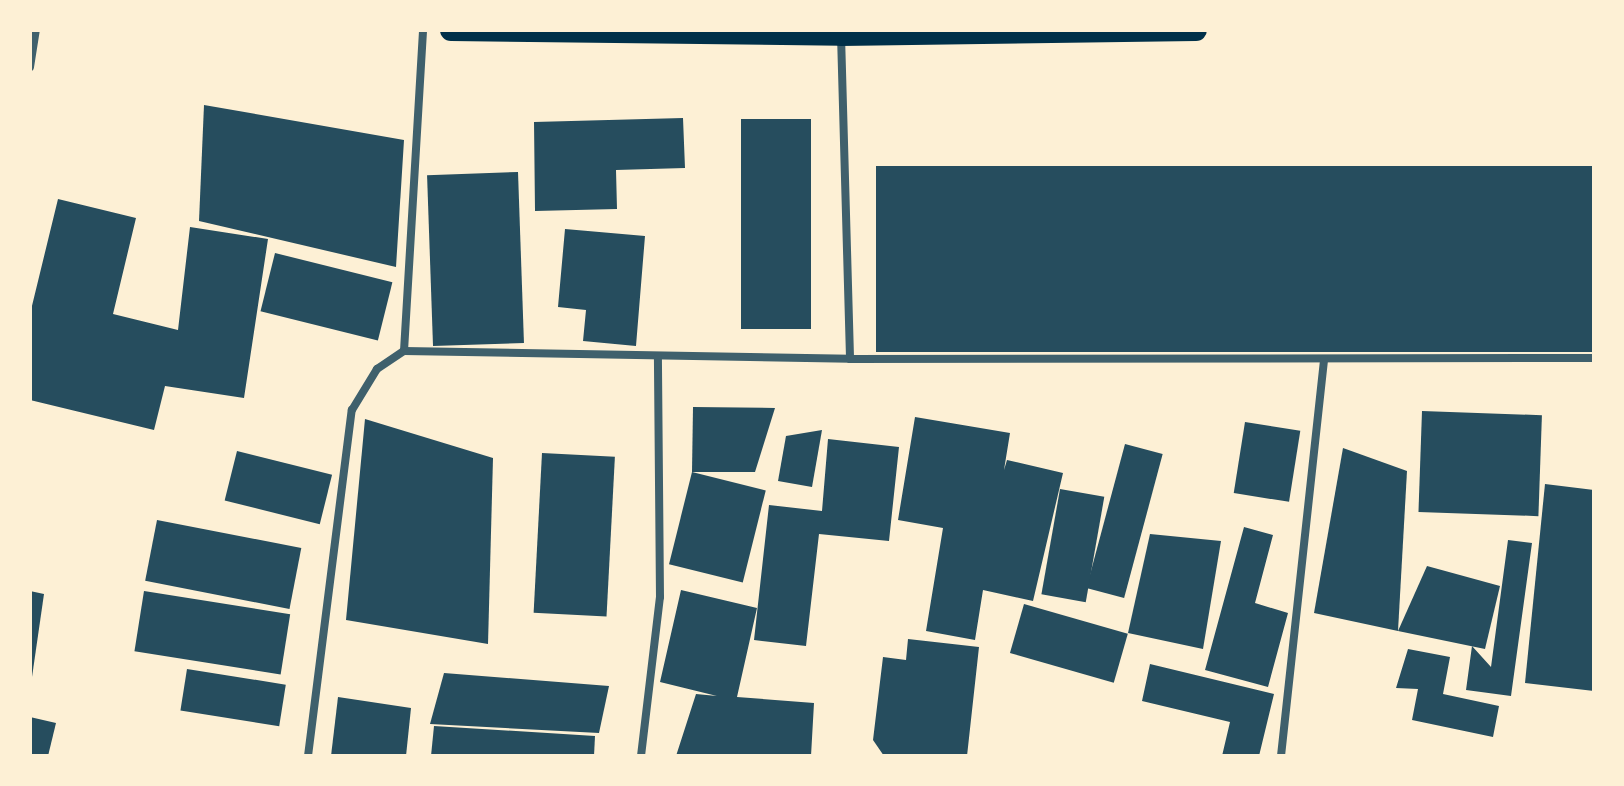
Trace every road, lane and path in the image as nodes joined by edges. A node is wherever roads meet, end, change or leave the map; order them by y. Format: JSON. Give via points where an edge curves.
{"nodes":[{"id":1,"x":36,"y":30,"type":"edge"},
{"id":2,"x":423,"y":30,"type":"edge"},
{"id":3,"x":451,"y":30,"type":"edge"},
{"id":4,"x":1196,"y":30,"type":"edge"},
{"id":5,"x":841,"y":35,"type":"junction"},
{"id":6,"x":30,"y":67,"type":"edge"},
{"id":7,"x":404,"y":351,"type":"junction"},
{"id":8,"x":658,"y":356,"type":"junction"},
{"id":9,"x":1594,"y":358,"type":"edge"},
{"id":10,"x":850,"y":359,"type":"junction"},
{"id":11,"x":1324,"y":359,"type":"junction"},
{"id":12,"x":308,"y":756,"type":"edge"},
{"id":13,"x":641,"y":756,"type":"edge"},
{"id":14,"x":1281,"y":756,"type":"edge"}],
"edges":[{"from":1,"to":6,"type":"street"},
{"from":2,"to":7,"type":"street"},
{"from":3,"to":5,"type":"highway"},
{"from":4,"to":5,"type":"highway"},
{"from":5,"to":10,"type":"street"},
{"from":7,"to":8,"type":"street"},
{"from":7,"to":12,"type":"street","via":[[377,369],[348,424]]},
{"from":8,"to":10,"type":"street"},
{"from":8,"to":13,"type":"street","via":[[660,597]]},
{"from":9,"to":11,"type":"street"},
{"from":10,"to":11,"type":"street"},
{"from":11,"to":14,"type":"street"}]}
